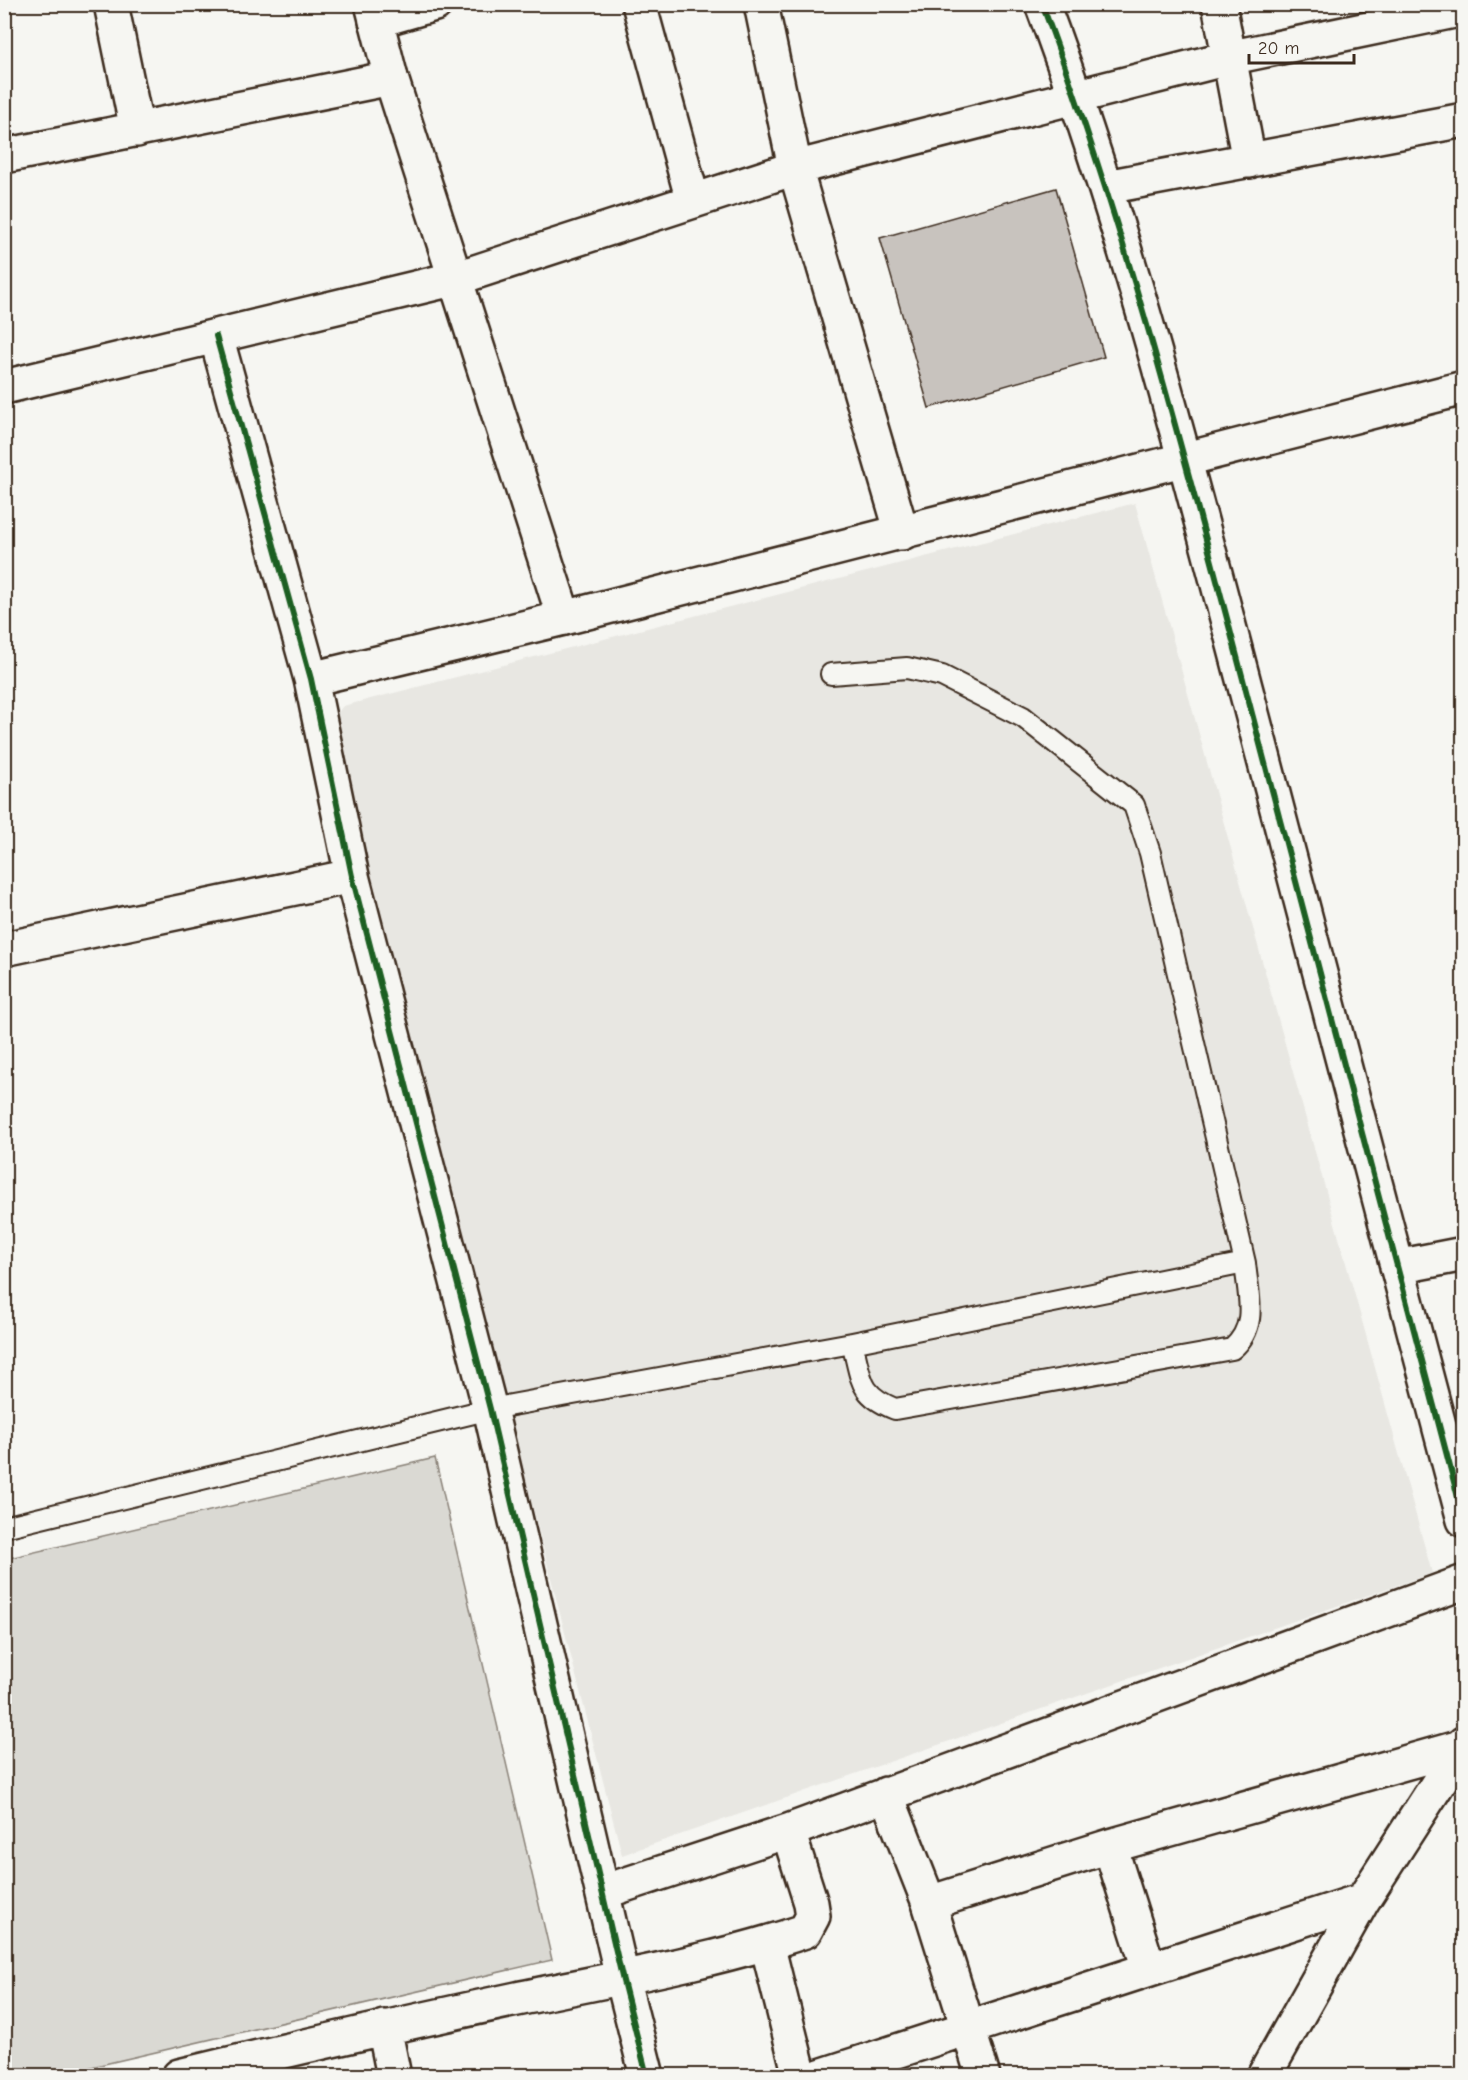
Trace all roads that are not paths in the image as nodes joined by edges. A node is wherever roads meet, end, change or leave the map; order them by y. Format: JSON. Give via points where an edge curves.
{"nodes":[{"id":1,"x":111,"y":4,"type":"edge"},
{"id":2,"x":435,"y":4,"type":"edge"},
{"id":3,"x":639,"y":4,"type":"edge"},
{"id":4,"x":761,"y":4,"type":"edge"},
{"id":5,"x":1042,"y":4,"type":"edge"},
{"id":6,"x":1219,"y":4,"type":"edge"},
{"id":7,"x":1464,"y":9,"type":"edge"},
{"id":8,"x":374,"y":13,"type":"edge"},
{"id":9,"x":1228,"y":58,"type":"junction"},
{"id":10,"x":391,"y":78,"type":"junction"},
{"id":11,"x":1076,"y":95,"type":"junction"},
{"id":12,"x":1464,"y":120,"type":"edge"},
{"id":13,"x":138,"y":130,"type":"junction"},
{"id":14,"x":4,"y":156,"type":"edge"},
{"id":15,"x":1249,"y":161,"type":"junction"},
{"id":16,"x":795,"y":168,"type":"junction"},
{"id":17,"x":1106,"y":187,"type":"junction"},
{"id":18,"x":693,"y":201,"type":"junction"},
{"id":19,"x":457,"y":278,"type":"junction"},
{"id":20,"x":216,"y":336,"type":"junction"},
{"id":21,"x":4,"y":387,"type":"edge"},
{"id":22,"x":1464,"y":388,"type":"edge"},
{"id":23,"x":1185,"y":459,"type":"junction"},
{"id":24,"x":902,"y":533,"type":"junction"},
{"id":25,"x":564,"y":618,"type":"junction"},
{"id":26,"x":831,"y":674,"type":"dead end"},
{"id":27,"x":311,"y":679,"type":"junction"},
{"id":28,"x":352,"y":876,"type":"junction"},
{"id":29,"x":4,"y":949,"type":"edge"},
{"id":30,"x":1464,"y":1254,"type":"edge"},
{"id":31,"x":1245,"y":1263,"type":"junction"},
{"id":32,"x":1397,"y":1267,"type":"junction"},
{"id":33,"x":852,"y":1343,"type":"junction"},
{"id":34,"x":490,"y":1409,"type":"junction"},
{"id":35,"x":1464,"y":1520,"type":"edge"},
{"id":36,"x":4,"y":1527,"type":"edge"},
{"id":37,"x":1464,"y":1582,"type":"edge"},
{"id":38,"x":1462,"y":1745,"type":"edge"},
{"id":39,"x":886,"y":1794,"type":"junction"},
{"id":40,"x":788,"y":1831,"type":"junction"},
{"id":41,"x":1110,"y":1846,"type":"junction"},
{"id":42,"x":603,"y":1892,"type":"junction"},
{"id":43,"x":1363,"y":1900,"type":"junction"},
{"id":44,"x":929,"y":1903,"type":"junction"},
{"id":45,"x":767,"y":1944,"type":"junction"},
{"id":46,"x":1149,"y":1969,"type":"junction"},
{"id":47,"x":622,"y":1977,"type":"junction"},
{"id":48,"x":384,"y":2027,"type":"junction"},
{"id":49,"x":969,"y":2027,"type":"junction"},
{"id":50,"x":179,"y":2076,"type":"edge"},
{"id":51,"x":394,"y":2076,"type":"edge"},
{"id":52,"x":647,"y":2076,"type":"edge"},
{"id":53,"x":801,"y":2076,"type":"edge"},
{"id":54,"x":820,"y":2076,"type":"edge"},
{"id":55,"x":983,"y":2076,"type":"edge"},
{"id":56,"x":1264,"y":2076,"type":"edge"}],
"edges":[{"from":1,"to":13,"type":"street"},
{"from":2,"to":8,"type":"street"},
{"from":3,"to":18,"type":"street"},
{"from":4,"to":16,"type":"street"},
{"from":5,"to":11,"type":"street"},
{"from":6,"to":9,"type":"street"},
{"from":7,"to":9,"type":"street"},
{"from":8,"to":10,"type":"street"},
{"from":9,"to":11,"type":"street"},
{"from":9,"to":15,"type":"street"},
{"from":10,"to":13,"type":"street"},
{"from":10,"to":19,"type":"street"},
{"from":11,"to":16,"type":"street"},
{"from":11,"to":17,"type":"street"},
{"from":12,"to":15,"type":"street"},
{"from":13,"to":14,"type":"street"},
{"from":15,"to":17,"type":"street"},
{"from":16,"to":18,"type":"street"},
{"from":16,"to":24,"type":"street"},
{"from":17,"to":23,"type":"street"},
{"from":18,"to":19,"type":"street"},
{"from":19,"to":20,"type":"street"},
{"from":19,"to":25,"type":"street"},
{"from":20,"to":21,"type":"street"},
{"from":20,"to":27,"type":"street"},
{"from":22,"to":23,"type":"street"},
{"from":23,"to":24,"type":"street"},
{"from":23,"to":32,"type":"street"},
{"from":24,"to":25,"type":"street"},
{"from":25,"to":27,"type":"street"},
{"from":26,"to":31,"type":"lane","via":[[907,668],[942,676],[1023,717],[1134,805],[1150,853]]},
{"from":27,"to":28,"type":"street"},
{"from":28,"to":29,"type":"street"},
{"from":28,"to":34,"type":"street"},
{"from":30,"to":32,"type":"street"},
{"from":31,"to":33,"type":"lane"},
{"from":31,"to":33,"type":"lane","via":[[1249,1328],[1232,1349],[895,1409],[874,1401],[864,1388]]},
{"from":32,"to":35,"type":"street"},
{"from":33,"to":34,"type":"lane"},
{"from":34,"to":36,"type":"lane"},
{"from":34,"to":42,"type":"street"},
{"from":37,"to":39,"type":"street"},
{"from":38,"to":41,"type":"street"},
{"from":38,"to":43,"type":"street"},
{"from":39,"to":40,"type":"street"},
{"from":39,"to":44,"type":"street"},
{"from":40,"to":42,"type":"street"},
{"from":40,"to":45,"type":"street","via":[[813,1916],[805,1931]]},
{"from":41,"to":44,"type":"street"},
{"from":41,"to":46,"type":"street"},
{"from":42,"to":47,"type":"street"},
{"from":43,"to":46,"type":"street"},
{"from":43,"to":56,"type":"street"},
{"from":44,"to":49,"type":"street"},
{"from":45,"to":47,"type":"street"},
{"from":45,"to":53,"type":"street"},
{"from":46,"to":49,"type":"street"},
{"from":47,"to":48,"type":"street"},
{"from":47,"to":52,"type":"street"},
{"from":48,"to":50,"type":"street"},
{"from":48,"to":51,"type":"street"},
{"from":49,"to":54,"type":"street"},
{"from":49,"to":55,"type":"street"}]}
